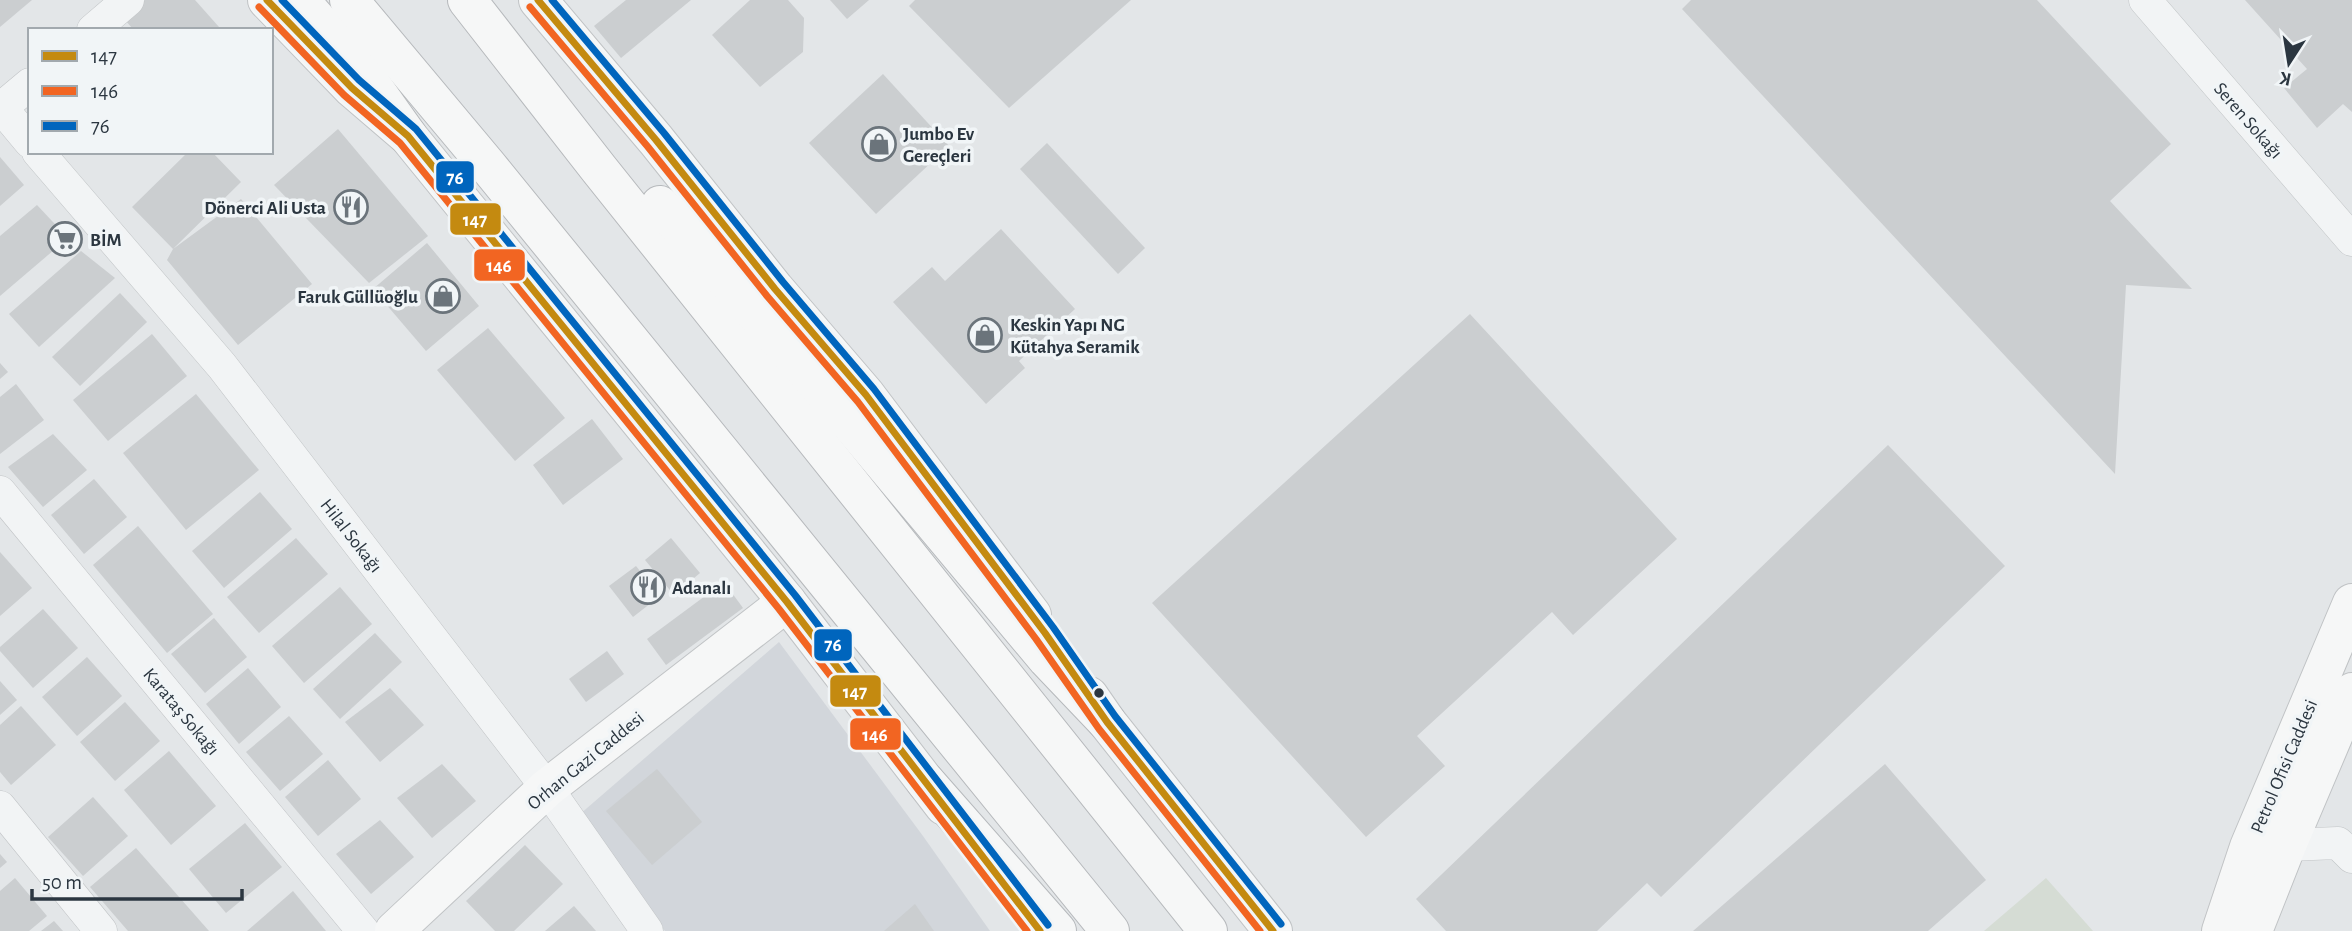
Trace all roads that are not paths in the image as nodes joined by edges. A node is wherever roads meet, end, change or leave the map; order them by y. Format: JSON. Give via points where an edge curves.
{"nodes":[{"id":1,"x":128,"y":0,"type":"edge"},
{"id":2,"x":267,"y":0,"type":"edge"},
{"id":3,"x":300,"y":0,"type":"edge"},
{"id":4,"x":349,"y":0,"type":"edge"},
{"id":5,"x":538,"y":0,"type":"edge"},
{"id":6,"x":2146,"y":0,"type":"edge"},
{"id":7,"x":472,"y":7,"type":"edge"},
{"id":8,"x":95,"y":28,"type":"edge"},
{"id":9,"x":28,"y":86,"type":"edge"},
{"id":10,"x":1,"y":108,"type":"edge"},
{"id":11,"x":408,"y":136,"type":"junction"},
{"id":12,"x":28,"y":140,"type":"edge"},
{"id":13,"x":40,"y":154,"type":"edge"},
{"id":14,"x":2352,"y":240,"type":"edge"},
{"id":15,"x":0,"y":492,"type":"edge"},
{"id":16,"x":787,"y":601,"type":"junction"},
{"id":17,"x":2352,"y":603,"type":"edge"},
{"id":18,"x":2352,"y":692,"type":"edge"},
{"id":19,"x":1107,"y":722,"type":"junction"},
{"id":20,"x":925,"y":781,"type":"junction"},
{"id":21,"x":547,"y":788,"type":"junction"},
{"id":22,"x":0,"y":807,"type":"edge"},
{"id":23,"x":2347,"y":844,"type":"edge"},
{"id":24,"x":2287,"y":845,"type":"junction"},
{"id":25,"x":2249,"y":847,"type":"junction"},
{"id":26,"x":102,"y":931,"type":"edge"},
{"id":27,"x":363,"y":931,"type":"edge"},
{"id":28,"x":394,"y":931,"type":"edge"},
{"id":29,"x":647,"y":931,"type":"edge"},
{"id":30,"x":1040,"y":931,"type":"edge"},
{"id":31,"x":1057,"y":931,"type":"edge"},
{"id":32,"x":1110,"y":931,"type":"edge"},
{"id":33,"x":1208,"y":931,"type":"edge"},
{"id":34,"x":1273,"y":931,"type":"edge"},
{"id":35,"x":2204,"y":931,"type":"edge"},
{"id":36,"x":2221,"y":931,"type":"edge"},
{"id":37,"x":2253,"y":931,"type":"edge"}],
"edges":[{"from":1,"to":8,"type":"street"},
{"from":2,"to":11,"type":"main road","via":[[352,88]]},
{"from":3,"to":11,"type":"main road","via":[[365,74]]},
{"from":4,"to":32,"type":"main road"},
{"from":5,"to":19,"type":"main road","via":[[866,395]]},
{"from":6,"to":14,"type":"street","name":"Seren Sokağı"},
{"from":7,"to":19,"type":"main road","via":[[611,149],[807,372],[1047,659]]},
{"from":7,"to":33,"type":"main road"},
{"from":9,"to":10,"type":"street"},
{"from":10,"to":12,"type":"street"},
{"from":11,"to":16,"type":"main road"},
{"from":13,"to":21,"type":"street","name":"Hilal Sokağı","via":[[222,366]]},
{"from":15,"to":27,"type":"street","name":"Karataş Sokağı"},
{"from":16,"to":20,"type":"main road"},
{"from":16,"to":21,"type":"main road","name":"Orhan Gazi Caddesi"},
{"from":17,"to":25,"type":"main road","name":"Petrol Ofisi Caddesi"},
{"from":18,"to":24,"type":"main road","name":"Petrol Ofisi Caddesi"},
{"from":19,"to":34,"type":"main road"},
{"from":20,"to":30,"type":"main road"},
{"from":20,"to":31,"type":"main road"},
{"from":21,"to":28,"type":"main road","name":"Orhan Gazi Caddesi"},
{"from":21,"to":29,"type":"street","name":"Hilal Sokağı"},
{"from":22,"to":26,"type":"street"},
{"from":23,"to":24,"type":"street"},
{"from":24,"to":37,"type":"main road","name":"Petrol Ofisi Caddesi"},
{"from":25,"to":35,"type":"main road"},
{"from":25,"to":36,"type":"main road","name":"Petrol Ofisi Caddesi"}]}
